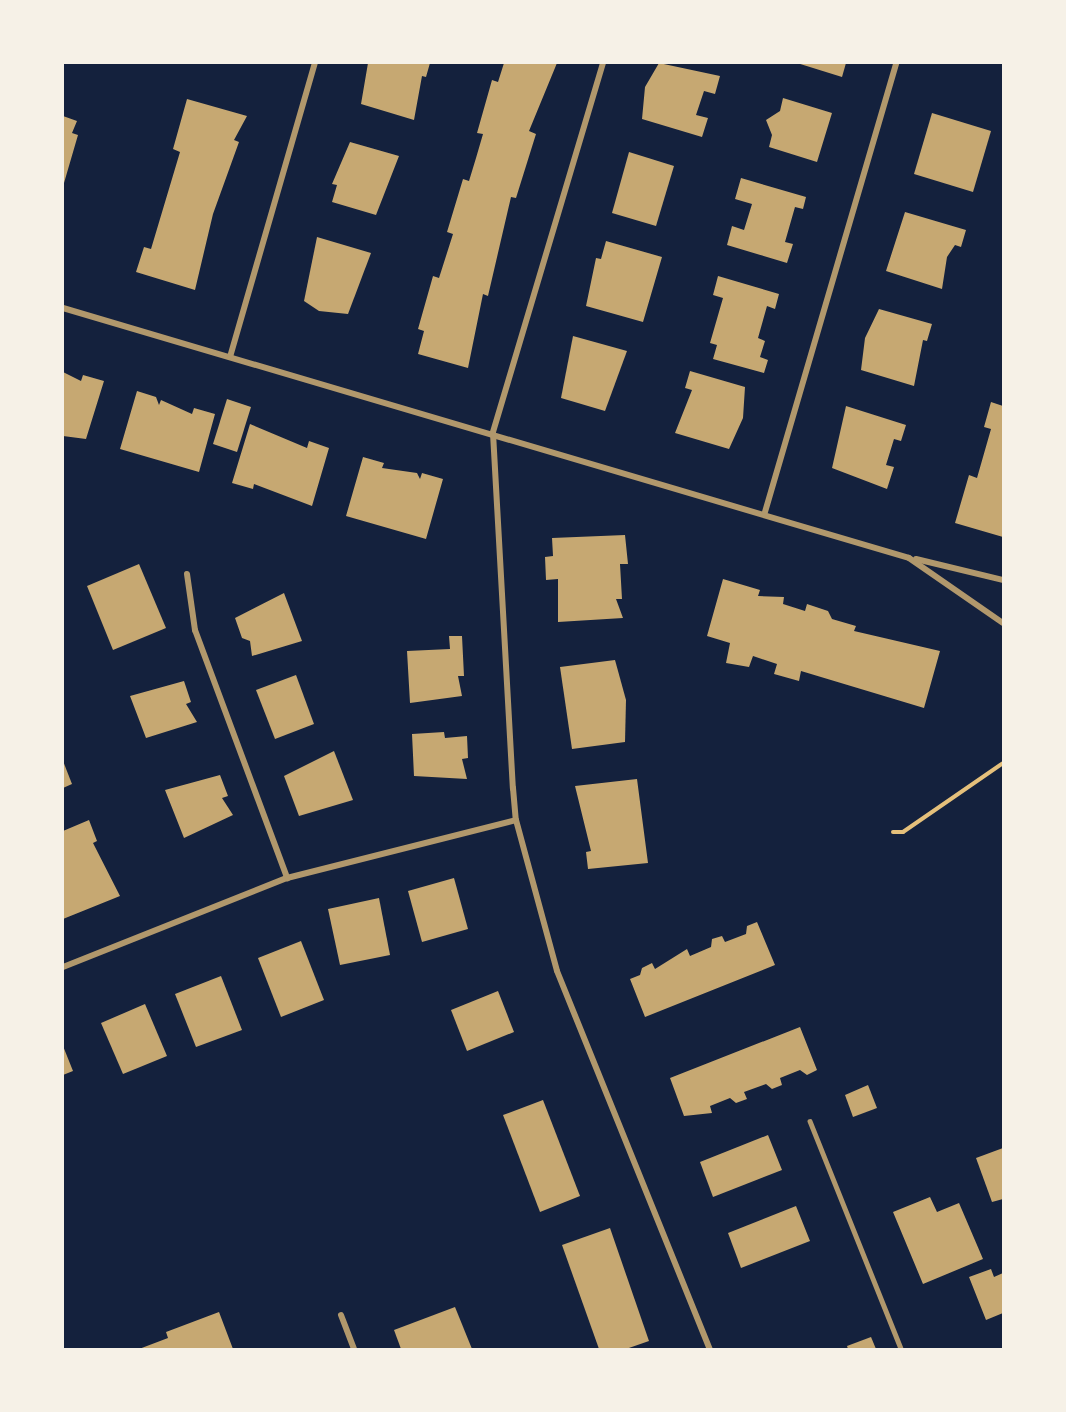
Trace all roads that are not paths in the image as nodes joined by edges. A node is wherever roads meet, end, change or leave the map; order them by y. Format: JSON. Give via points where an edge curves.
{"nodes":[{"id":1,"x":315,"y":63,"type":"edge"},
{"id":2,"x":603,"y":63,"type":"edge"},
{"id":3,"x":896,"y":63,"type":"edge"},
{"id":4,"x":63,"y":308,"type":"edge"},
{"id":5,"x":230,"y":357,"type":"junction"},
{"id":6,"x":493,"y":433,"type":"junction"},
{"id":7,"x":765,"y":512,"type":"junction"},
{"id":8,"x":909,"y":558,"type":"junction"},
{"id":9,"x":187,"y":574,"type":"dead end"},
{"id":10,"x":1003,"y":580,"type":"edge"},
{"id":11,"x":1003,"y":623,"type":"edge"},
{"id":12,"x":516,"y":820,"type":"junction"},
{"id":13,"x":287,"y":878,"type":"junction"},
{"id":14,"x":63,"y":968,"type":"edge"},
{"id":15,"x":810,"y":1121,"type":"dead end"},
{"id":16,"x":341,"y":1315,"type":"dead end"},
{"id":17,"x":354,"y":1349,"type":"edge"},
{"id":18,"x":710,"y":1349,"type":"edge"},
{"id":19,"x":902,"y":1349,"type":"edge"}],
"edges":[{"from":1,"to":5,"type":"street"},
{"from":2,"to":6,"type":"street"},
{"from":3,"to":7,"type":"street"},
{"from":4,"to":5,"type":"street"},
{"from":5,"to":6,"type":"street"},
{"from":6,"to":7,"type":"street"},
{"from":6,"to":12,"type":"street"},
{"from":7,"to":8,"type":"street"},
{"from":8,"to":10,"type":"street"},
{"from":8,"to":11,"type":"street"},
{"from":9,"to":13,"type":"street","via":[[195,630]]},
{"from":12,"to":13,"type":"street"},
{"from":12,"to":18,"type":"street","via":[[557,971]]},
{"from":13,"to":14,"type":"street"},
{"from":15,"to":19,"type":"lane"},
{"from":16,"to":17,"type":"street"}]}
